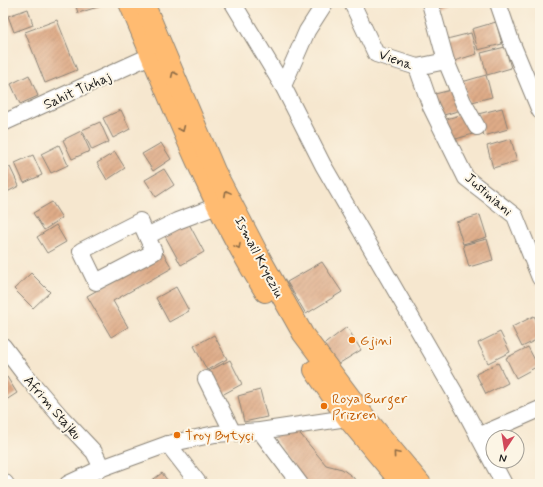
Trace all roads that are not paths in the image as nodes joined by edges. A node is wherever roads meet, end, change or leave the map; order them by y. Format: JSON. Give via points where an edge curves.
{"nodes":[{"id":1,"x":129,"y":3,"type":"edge"},
{"id":2,"x":144,"y":3,"type":"edge"},
{"id":3,"x":233,"y":3,"type":"edge"},
{"id":4,"x":325,"y":3,"type":"edge"},
{"id":5,"x":352,"y":3,"type":"edge"},
{"id":6,"x":430,"y":3,"type":"edge"},
{"id":7,"x":498,"y":3,"type":"edge"},
{"id":8,"x":150,"y":56,"type":"junction"},
{"id":9,"x":446,"y":62,"type":"junction"},
{"id":10,"x":417,"y":67,"type":"junction"},
{"id":11,"x":283,"y":86,"type":"junction"},
{"id":12,"x":540,"y":108,"type":"edge"},
{"id":13,"x":3,"y":123,"type":"edge"},
{"id":14,"x":477,"y":127,"type":"dead end"},
{"id":15,"x":217,"y":206,"type":"junction"},
{"id":16,"x":147,"y":236,"type":"dead end"},
{"id":17,"x":540,"y":278,"type":"edge"},
{"id":18,"x":3,"y":346,"type":"edge"},
{"id":19,"x":206,"y":379,"type":"dead end"},
{"id":20,"x":540,"y":409,"type":"edge"},
{"id":21,"x":354,"y":414,"type":"junction"},
{"id":22,"x":260,"y":431,"type":"junction"},
{"id":23,"x":233,"y":433,"type":"junction"},
{"id":24,"x":478,"y":436,"type":"junction"},
{"id":25,"x":168,"y":444,"type":"junction"},
{"id":26,"x":102,"y":468,"type":"junction"},
{"id":27,"x":3,"y":481,"type":"edge"},
{"id":28,"x":6,"y":484,"type":"edge"},
{"id":29,"x":68,"y":484,"type":"edge"},
{"id":30,"x":200,"y":484,"type":"edge"},
{"id":31,"x":300,"y":484,"type":"edge"},
{"id":32,"x":402,"y":484,"type":"edge"},
{"id":33,"x":421,"y":484,"type":"edge"},
{"id":34,"x":504,"y":484,"type":"edge"}],
"edges":[{"from":1,"to":8,"type":"main road","name":"Ismail Kryeziu"},
{"from":21,"to":2,"type":"main road","name":"Ismail Kryeziu","one_way":true,"via":[[303,334],[215,171]]},
{"from":3,"to":11,"type":"street"},
{"from":4,"to":11,"type":"street","via":[[307,31]]},
{"from":5,"to":10,"type":"street","name":"Viena","via":[[376,54]]},
{"from":6,"to":9,"type":"street"},
{"from":7,"to":12,"type":"street","via":[[511,41]]},
{"from":8,"to":13,"type":"street","name":"Sahit Tixhaj"},
{"from":8,"to":15,"type":"main road","name":"Ismail Kryeziu","one_way":true},
{"from":9,"to":10,"type":"street","name":"Viena"},
{"from":9,"to":14,"type":"street"},
{"from":10,"to":17,"type":"street","name":"Justiniani","via":[[431,107],[466,178],[515,216]]},
{"from":11,"to":24,"type":"street","via":[[323,164]]},
{"from":15,"to":16,"type":"street"},
{"from":15,"to":21,"type":"main road","name":"Ismail Kryeziu","one_way":true,"via":[[294,340]]},
{"from":18,"to":26,"type":"street","name":"Afrim Stajku","via":[[61,417],[94,452]]},
{"from":19,"to":23,"type":"street"},
{"from":20,"to":24,"type":"street"},
{"from":21,"to":22,"type":"street"},
{"from":21,"to":32,"type":"main road","name":"Ismail Kryeziu"},
{"from":33,"to":21,"type":"main road","name":"Ismail Kryeziu","one_way":true},
{"from":22,"to":23,"type":"street"},
{"from":22,"to":31,"type":"street"},
{"from":23,"to":25,"type":"street","via":[[215,434]]},
{"from":24,"to":34,"type":"street"},
{"from":25,"to":26,"type":"street"},
{"from":25,"to":30,"type":"street"},
{"from":26,"to":29,"type":"street"},
{"from":27,"to":28,"type":"street"}]}
